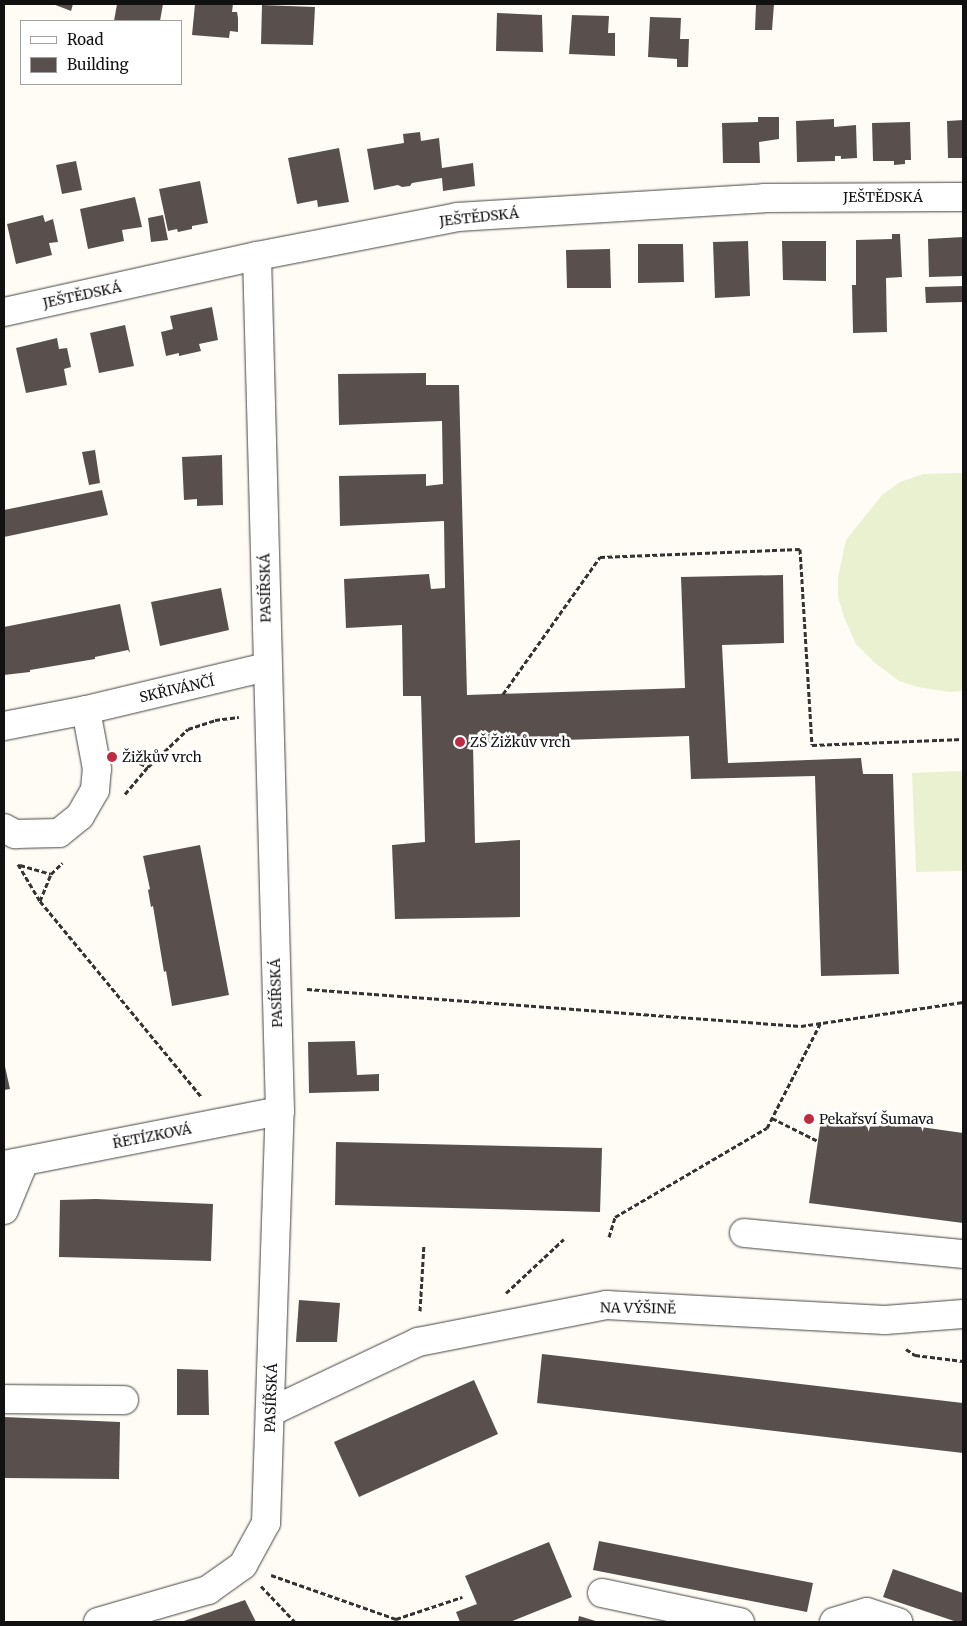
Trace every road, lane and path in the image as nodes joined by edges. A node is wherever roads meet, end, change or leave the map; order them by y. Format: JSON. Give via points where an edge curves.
{"nodes":[{"id":1,"x":963,"y":197,"type":"edge"},
{"id":2,"x":257,"y":256,"type":"junction"},
{"id":3,"x":4,"y":312,"type":"edge"},
{"id":4,"x":267,"y":667,"type":"junction"},
{"id":5,"x":503,"y":694,"type":"dead end"},
{"id":6,"x":86,"y":710,"type":"junction"},
{"id":7,"x":269,"y":725,"type":"junction"},
{"id":8,"x":4,"y":726,"type":"edge"},
{"id":9,"x":963,"y":739,"type":"edge"},
{"id":10,"x":123,"y":756,"type":"dead end"},
{"id":11,"x":148,"y":767,"type":"junction"},
{"id":12,"x":124,"y":796,"type":"dead end"},
{"id":13,"x":4,"y":828,"type":"edge"},
{"id":14,"x":11,"y":860,"type":"dead end"},
{"id":15,"x":64,"y":862,"type":"dead end"},
{"id":16,"x":18,"y":864,"type":"junction"},
{"id":17,"x":51,"y":874,"type":"junction"},
{"id":18,"x":40,"y":901,"type":"junction"},
{"id":19,"x":276,"y":987,"type":"junction"},
{"id":20,"x":963,"y":1002,"type":"edge"},
{"id":21,"x":820,"y":1024,"type":"junction"},
{"id":22,"x":201,"y":1096,"type":"junction"},
{"id":23,"x":210,"y":1096,"type":"dead end"},
{"id":24,"x":192,"y":1099,"type":"dead end"},
{"id":25,"x":280,"y":1111,"type":"junction"},
{"id":26,"x":772,"y":1118,"type":"junction"},
{"id":27,"x":818,"y":1141,"type":"dead end"},
{"id":28,"x":14,"y":1163,"type":"edge"},
{"id":29,"x":4,"y":1210,"type":"edge"},
{"id":30,"x":744,"y":1233,"type":"dead end"},
{"id":31,"x":609,"y":1237,"type":"dead end"},
{"id":32,"x":564,"y":1239,"type":"dead end"},
{"id":33,"x":424,"y":1244,"type":"dead end"},
{"id":34,"x":963,"y":1254,"type":"edge"},
{"id":35,"x":500,"y":1299,"type":"dead end"},
{"id":36,"x":963,"y":1314,"type":"edge"},
{"id":37,"x":418,"y":1342,"type":"junction"},
{"id":38,"x":4,"y":1399,"type":"edge"},
{"id":39,"x":124,"y":1400,"type":"dead end"},
{"id":40,"x":270,"y":1412,"type":"junction"},
{"id":41,"x":243,"y":1566,"type":"junction"},
{"id":42,"x":602,"y":1593,"type":"dead end"},
{"id":43,"x":462,"y":1597,"type":"dead end"},
{"id":44,"x":98,"y":1622,"type":"edge"},
{"id":45,"x":295,"y":1622,"type":"edge"},
{"id":46,"x":740,"y":1622,"type":"edge"},
{"id":47,"x":834,"y":1622,"type":"edge"},
{"id":48,"x":898,"y":1622,"type":"edge"}],
"edges":[{"from":1,"to":2,"type":"street","name":"JEŠTĚDSKÁ","via":[[764,198],[457,217]]},
{"from":2,"to":3,"type":"street","name":"JEŠTĚDSKÁ"},
{"from":2,"to":4,"type":"street","name":"PASÍŘSKÁ"},
{"from":4,"to":6,"type":"street","name":"SKŘIVÁNČÍ"},
{"from":4,"to":7,"type":"street","name":"PASÍŘSKÁ"},
{"from":5,"to":9,"type":"path","via":[[600,557],[800,549],[812,745]]},
{"from":6,"to":8,"type":"street","name":"SKŘIVÁNČÍ"},
{"from":6,"to":13,"type":"street","via":[[97,769],[95,790],[80,816],[59,833],[16,834]]},
{"from":7,"to":11,"type":"path","via":[[246,727],[238,716],[188,729]]},
{"from":7,"to":19,"type":"street","name":"PASÍŘSKÁ"},
{"from":10,"to":11,"type":"path"},
{"from":11,"to":12,"type":"path"},
{"from":14,"to":16,"type":"path"},
{"from":15,"to":17,"type":"path"},
{"from":16,"to":17,"type":"path"},
{"from":16,"to":18,"type":"path"},
{"from":17,"to":18,"type":"path"},
{"from":18,"to":22,"type":"path"},
{"from":19,"to":21,"type":"path","via":[[800,1026]]},
{"from":19,"to":25,"type":"street","name":"PASÍŘSKÁ"},
{"from":20,"to":21,"type":"path"},
{"from":21,"to":26,"type":"path"},
{"from":22,"to":23,"type":"path"},
{"from":22,"to":24,"type":"path"},
{"from":25,"to":28,"type":"street","name":"ŘETÍZKOVÁ"},
{"from":25,"to":40,"type":"street","name":"PASÍŘSKÁ"},
{"from":26,"to":27,"type":"path"},
{"from":26,"to":31,"type":"path","via":[[767,1128],[615,1217]]},
{"from":28,"to":29,"type":"street","name":"ŘETÍZKOVÁ"},
{"from":30,"to":34,"type":"street"},
{"from":32,"to":35,"type":"path"},
{"from":33,"to":37,"type":"path"},
{"from":36,"to":37,"type":"street","name":"NA VÝŠINĚ","via":[[885,1320],[606,1304]]},
{"from":37,"to":40,"type":"street","name":"NA VÝŠINĚ"},
{"from":38,"to":39,"type":"street"},
{"from":40,"to":41,"type":"street","name":"PASÍŘSKÁ","via":[[266,1523]]},
{"from":41,"to":43,"type":"path","via":[[396,1619]]},
{"from":41,"to":44,"type":"street","name":"PASÍŘSKÁ","via":[[208,1590]]},
{"from":41,"to":45,"type":"path"},
{"from":42,"to":46,"type":"street"},
{"from":47,"to":48,"type":"street","via":[[867,1612]]}]}
